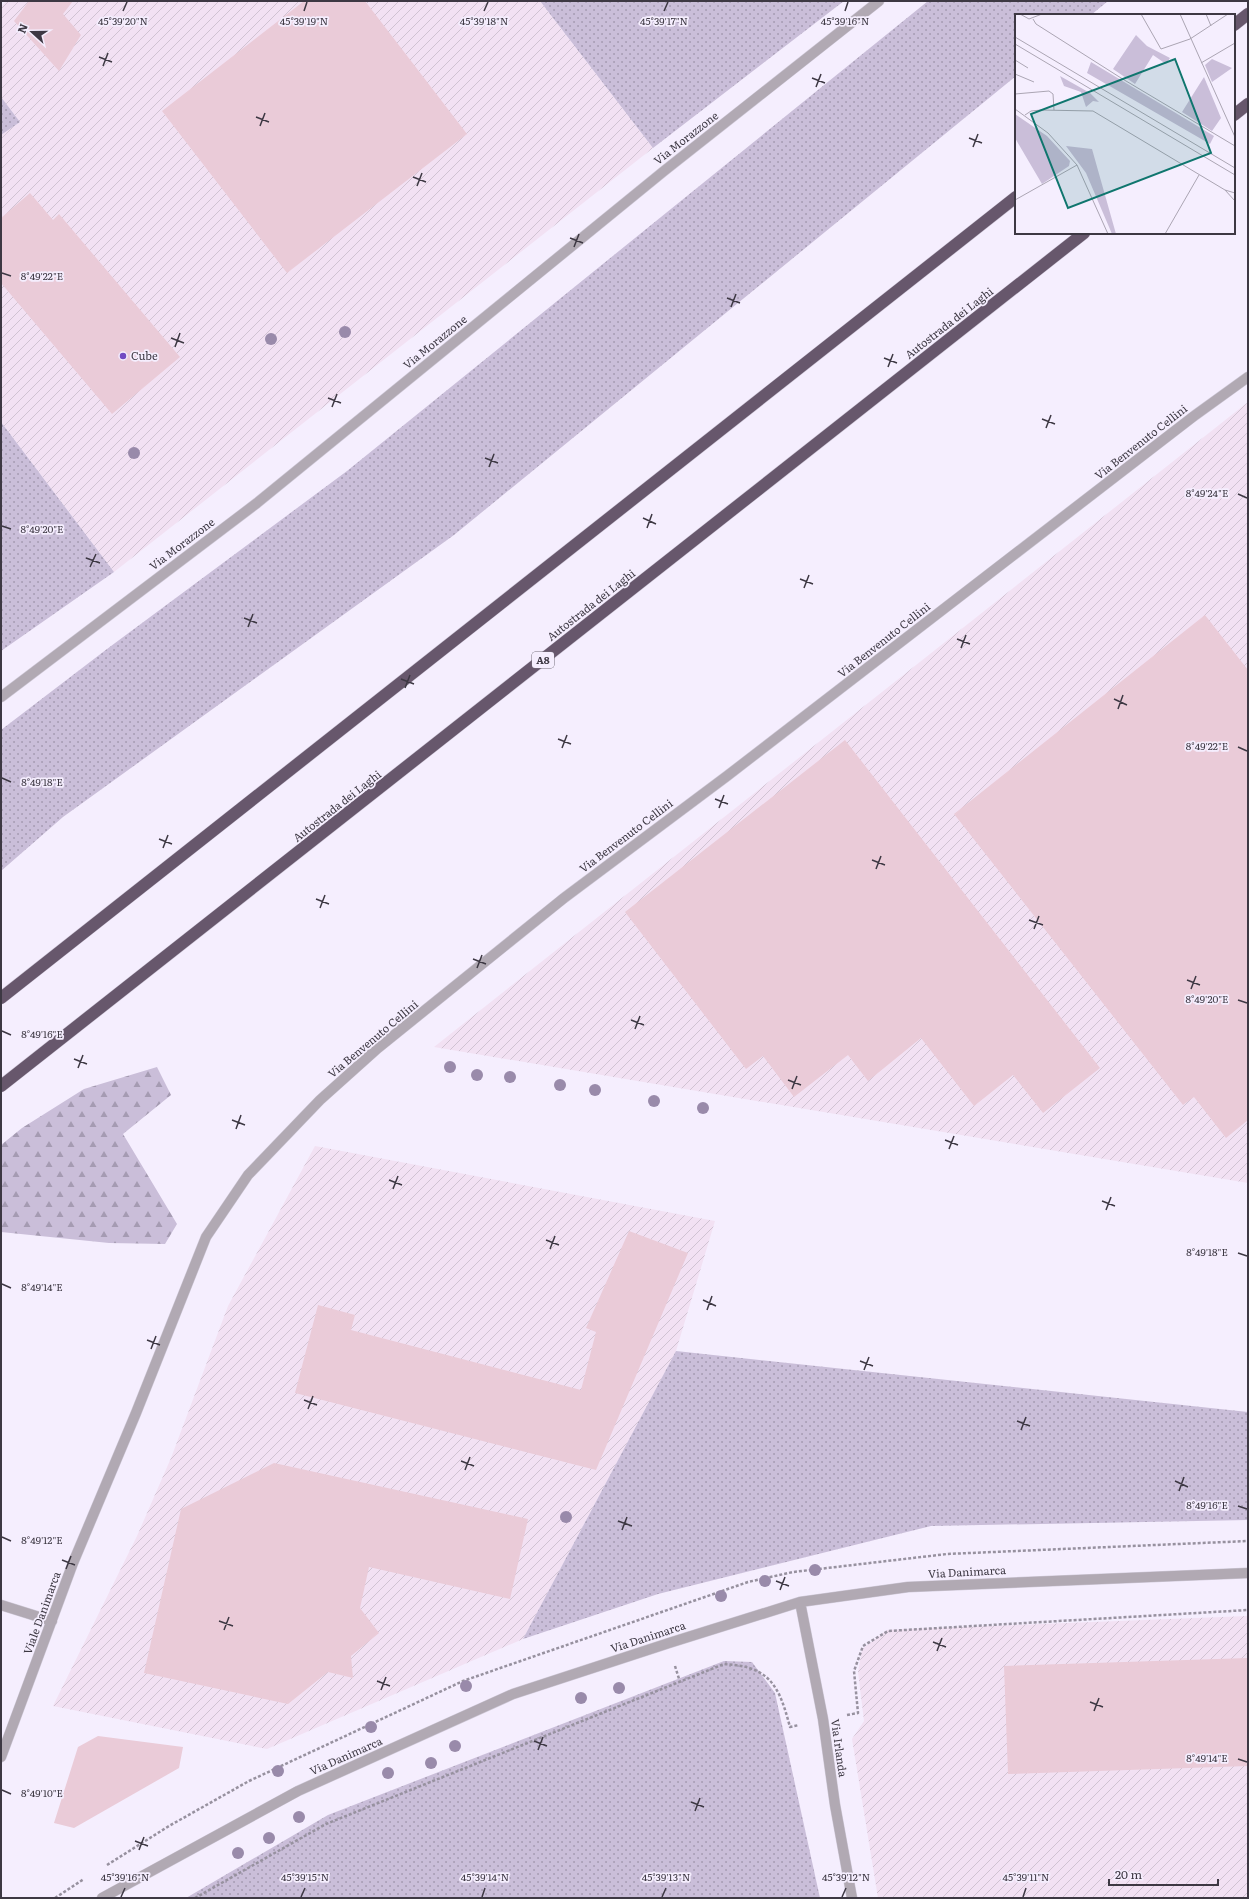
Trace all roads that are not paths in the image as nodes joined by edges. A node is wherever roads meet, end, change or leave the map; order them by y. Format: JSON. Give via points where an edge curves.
{"nodes":[{"id":1,"x":879,"y":1,"type":"edge"},
{"id":2,"x":1248,"y":14,"type":"edge"},
{"id":3,"x":1235,"y":24,"type":"edge"},
{"id":4,"x":1248,"y":104,"type":"edge"},
{"id":5,"x":1235,"y":114,"type":"edge"},
{"id":6,"x":1015,"y":198,"type":"edge"},
{"id":7,"x":1083,"y":234,"type":"edge"},
{"id":8,"x":1248,"y":377,"type":"edge"},
{"id":9,"x":1,"y":697,"type":"edge"},
{"id":10,"x":1,"y":998,"type":"edge"},
{"id":11,"x":1,"y":1086,"type":"edge"},
{"id":12,"x":136,"y":1413,"type":"joint"},
{"id":13,"x":1248,"y":1573,"type":"edge"},
{"id":14,"x":800,"y":1602,"type":"junction"},
{"id":15,"x":1,"y":1605,"type":"edge"},
{"id":16,"x":52,"y":1621,"type":"junction"},
{"id":17,"x":1,"y":1757,"type":"edge"},
{"id":18,"x":102,"y":1898,"type":"edge"},
{"id":19,"x":852,"y":1898,"type":"edge"}],
"edges":[{"from":1,"to":9,"type":"street","name":"Via Morazzone","via":[[664,171],[256,503]]},
{"from":2,"to":3,"type":"highway"},
{"from":4,"to":5,"type":"highway"},
{"from":6,"to":10,"type":"highway"},
{"from":7,"to":11,"type":"highway","name":"Autostrada dei Laghi","number":"A8"},
{"from":8,"to":12,"type":"street","name":"Via Benvenuto Cellini","via":[[564,898],[378,1048],[320,1100],[248,1174],[206,1237]]},
{"from":12,"to":16,"type":"street","name":"Viale Danimarca","via":[[73,1563]]},
{"from":13,"to":14,"type":"street","name":"Via Danimarca","via":[[908,1587]]},
{"from":14,"to":18,"type":"street","name":"Via Danimarca","via":[[513,1694],[298,1790]]},
{"from":14,"to":19,"type":"street","name":"Via Irlanda","via":[[823,1719]]},
{"from":15,"to":16,"type":"street"},
{"from":16,"to":17,"type":"street","name":"Viale Danimarca"}]}
